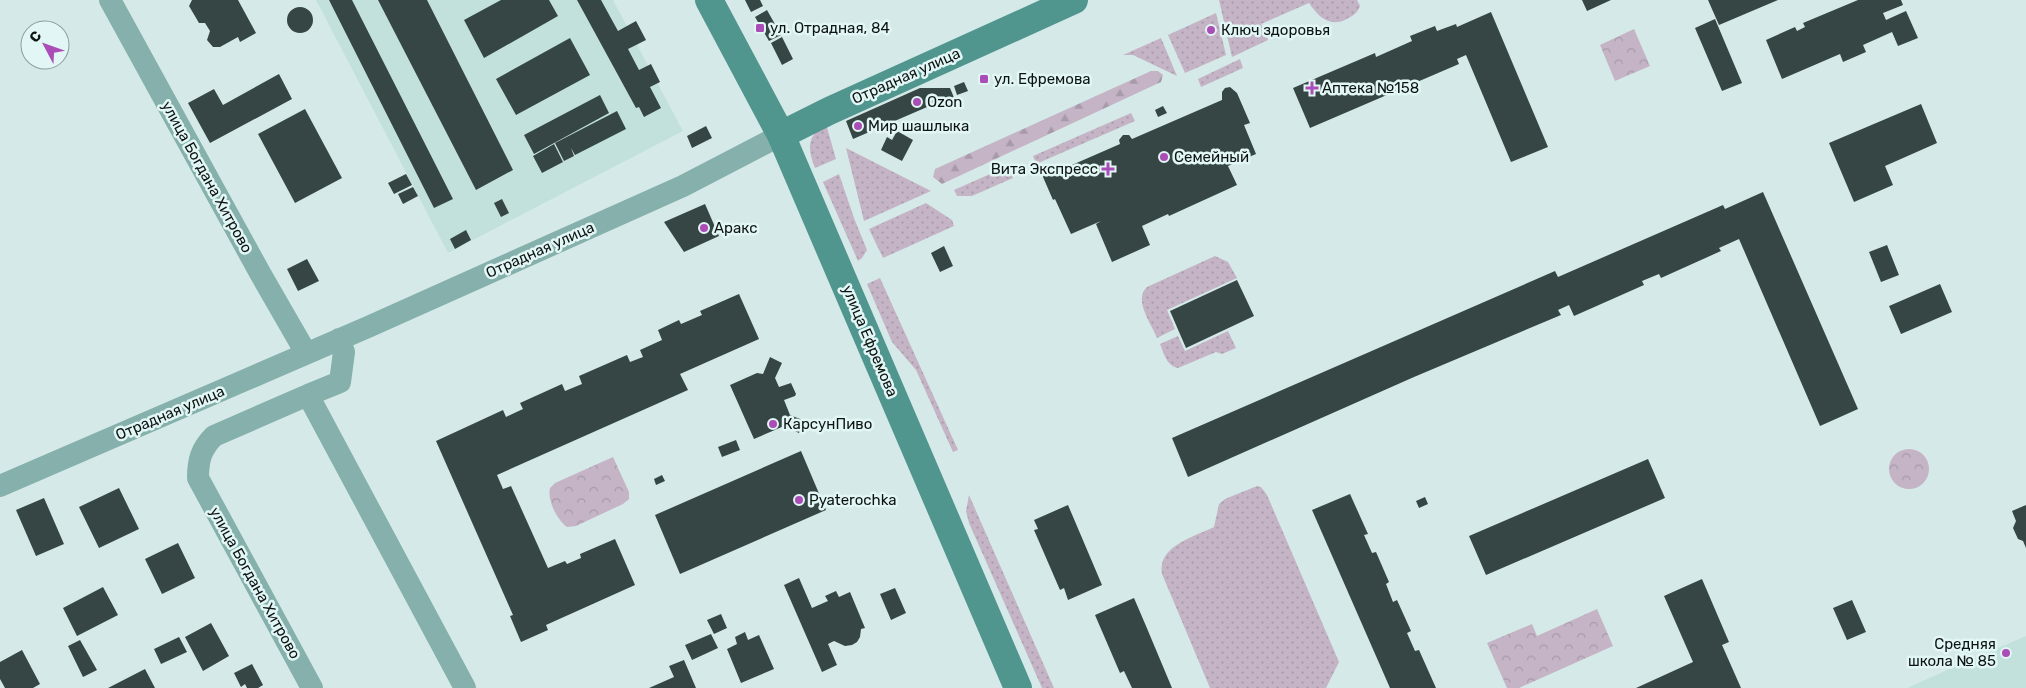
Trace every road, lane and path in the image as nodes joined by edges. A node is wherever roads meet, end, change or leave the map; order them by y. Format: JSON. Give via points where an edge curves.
{"nodes":[{"id":1,"x":110,"y":0,"type":"edge"},
{"id":2,"x":709,"y":0,"type":"edge"},
{"id":3,"x":1074,"y":0,"type":"edge"},
{"id":4,"x":781,"y":135,"type":"junction"},
{"id":5,"x":339,"y":339,"type":"junction"},
{"id":6,"x":306,"y":353,"type":"junction"},
{"id":7,"x":308,"y":396,"type":"junction"},
{"id":8,"x":0,"y":486,"type":"edge"},
{"id":9,"x":312,"y":688,"type":"edge"},
{"id":10,"x":465,"y":688,"type":"edge"},
{"id":11,"x":1018,"y":688,"type":"edge"}],
"edges":[{"from":1,"to":6,"type":"street","name":"улица Богдана Хитрово"},
{"from":2,"to":4,"type":"street","name":"улица Ефремова"},
{"from":3,"to":4,"type":"street","name":"Отрадная улица"},
{"from":4,"to":5,"type":"street","name":"Отрадная улица","via":[[683,186]]},
{"from":4,"to":11,"type":"street","name":"улица Ефремова"},
{"from":5,"to":6,"type":"street","name":"Отрадная улица"},
{"from":5,"to":7,"type":"street","name":"улица Богдана Хитрово","via":[[344,352],[340,382]]},
{"from":6,"to":8,"type":"street","name":"Отрадная улица"},
{"from":7,"to":9,"type":"street","name":"улица Богдана Хитрово","via":[[214,436],[205,445],[198,461],[198,478]]},
{"from":7,"to":10,"type":"street"}]}
